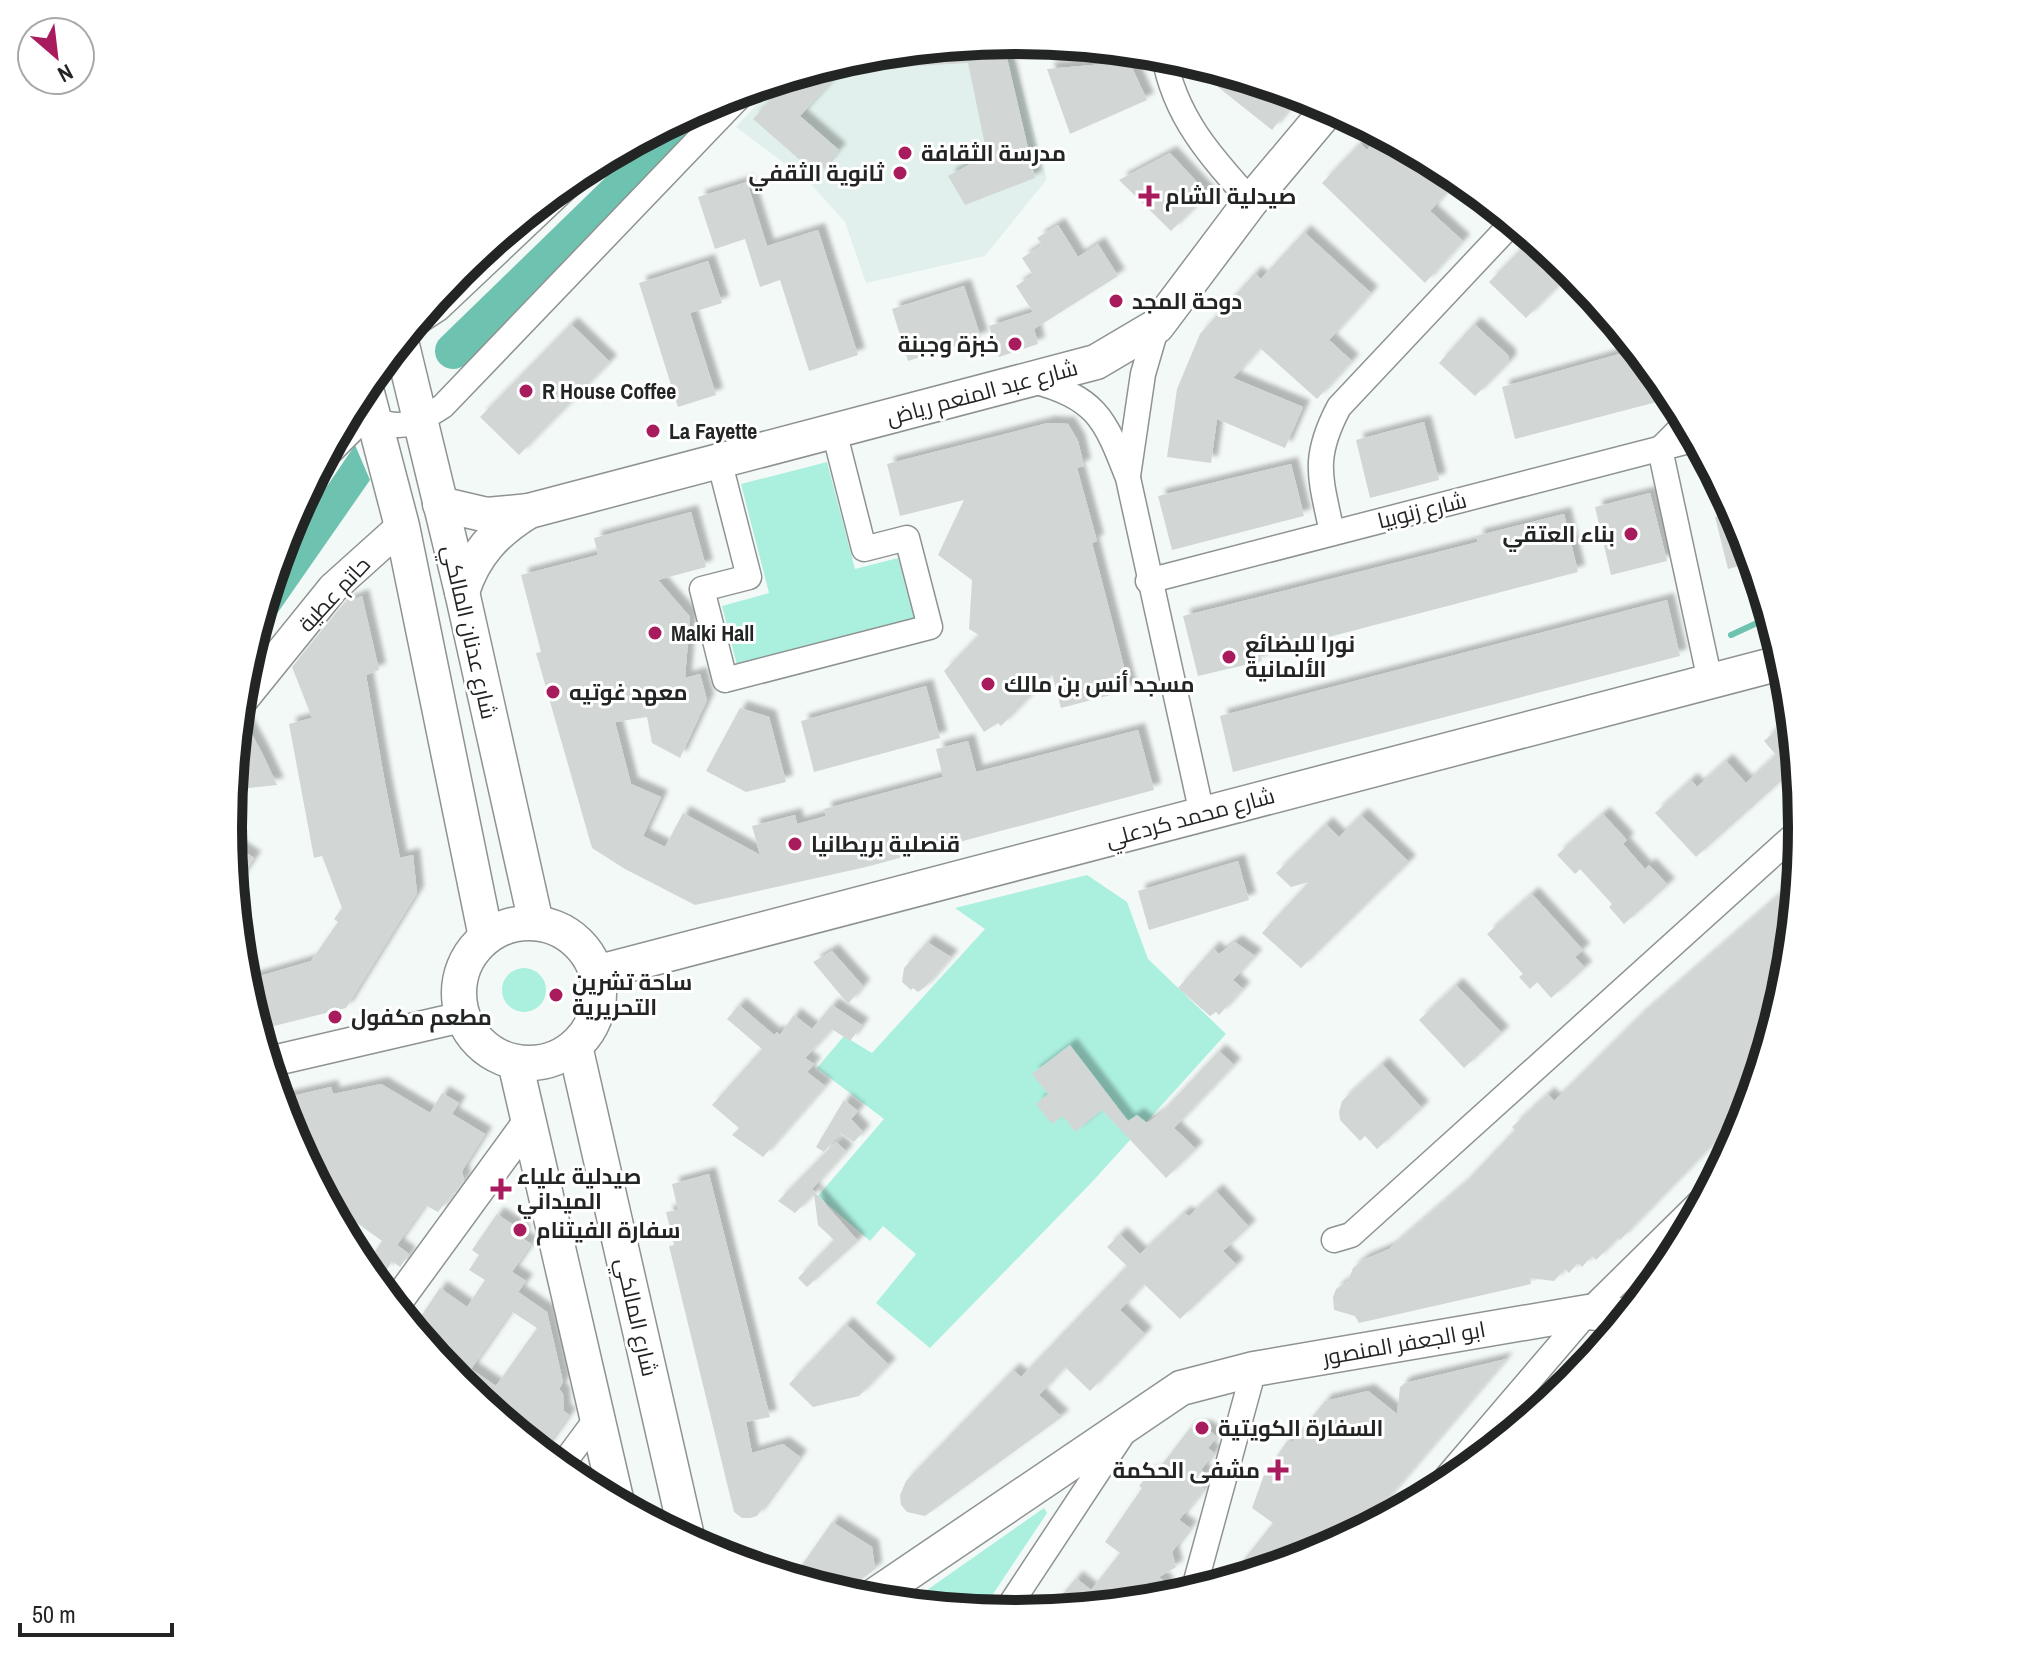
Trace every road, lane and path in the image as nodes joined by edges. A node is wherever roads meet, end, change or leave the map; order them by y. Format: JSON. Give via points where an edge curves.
{"nodes":[{"id":1,"x":1168,"y":69,"type":"edge"},
{"id":2,"x":727,"y":110,"type":"edge"},
{"id":3,"x":1321,"y":117,"type":"edge"},
{"id":4,"x":1251,"y":201,"type":"junction"},
{"id":5,"x":1506,"y":230,"type":"edge"},
{"id":6,"x":1157,"y":326,"type":"junction"},
{"id":7,"x":404,"y":354,"type":"edge"},
{"id":8,"x":1030,"y":380,"type":"junction"},
{"id":9,"x":370,"y":401,"type":"edge"},
{"id":10,"x":376,"y":420,"type":"junction"},
{"id":11,"x":420,"y":421,"type":"junction"},
{"id":12,"x":357,"y":424,"type":"edge"},
{"id":13,"x":1679,"y":430,"type":"edge"},
{"id":14,"x":834,"y":431,"type":"junction"},
{"id":15,"x":1686,"y":442,"type":"edge"},
{"id":16,"x":1660,"y":449,"type":"junction"},
{"id":17,"x":719,"y":460,"type":"junction"},
{"id":18,"x":1128,"y":478,"type":"junction"},
{"id":19,"x":440,"y":504,"type":"junction"},
{"id":20,"x":529,"y":511,"type":"junction"},
{"id":21,"x":402,"y":526,"type":"junction"},
{"id":22,"x":1332,"y":533,"type":"junction"},
{"id":23,"x":1148,"y":581,"type":"junction"},
{"id":24,"x":462,"y":592,"type":"junction"},
{"id":25,"x":1771,"y":665,"type":"edge"},
{"id":26,"x":1710,"y":681,"type":"junction"},
{"id":27,"x":256,"y":683,"type":"edge"},
{"id":28,"x":1202,"y":814,"type":"junction"},
{"id":29,"x":1789,"y":840,"type":"edge"},
{"id":30,"x":536,"y":923,"type":"junction"},
{"id":31,"x":486,"y":937,"type":"junction"},
{"id":32,"x":596,"y":973,"type":"junction"},
{"id":33,"x":462,"y":1017,"type":"junction"},
{"id":34,"x":575,"y":1046,"type":"junction"},
{"id":35,"x":278,"y":1060,"type":"edge"},
{"id":36,"x":515,"y":1062,"type":"junction"},
{"id":37,"x":529,"y":1121,"type":"junction"},
{"id":38,"x":1681,"y":1220,"type":"edge"},
{"id":39,"x":1334,"y":1240,"type":"dead end"},
{"id":40,"x":401,"y":1297,"type":"edge"},
{"id":41,"x":1588,"y":1312,"type":"junction"},
{"id":42,"x":1616,"y":1315,"type":"edge"},
{"id":43,"x":1254,"y":1369,"type":"junction"},
{"id":44,"x":1135,"y":1416,"type":"junction"},
{"id":45,"x":597,"y":1418,"type":"junction"},
{"id":46,"x":1464,"y":1457,"type":"edge"},
{"id":47,"x":568,"y":1458,"type":"edge"},
{"id":48,"x":613,"y":1488,"type":"edge"},
{"id":49,"x":685,"y":1526,"type":"edge"},
{"id":50,"x":1196,"y":1579,"type":"edge"},
{"id":51,"x":884,"y":1589,"type":"edge"},
{"id":52,"x":1013,"y":1601,"type":"edge"}],
"edges":[{"from":1,"to":4,"type":"street","via":[[1178,106],[1202,147]]},
{"from":2,"to":11,"type":"street","via":[[463,388]]},
{"from":3,"to":4,"type":"main road","name":"شارع عبد المنعم رياض"},
{"from":4,"to":6,"type":"main road","name":"شارع عبد المنعم رياض"},
{"from":5,"to":22,"type":"street","via":[[1339,407],[1323,437],[1318,464]]},
{"from":6,"to":8,"type":"main road","name":"شارع عبد المنعم رياض","via":[[1096,362]]},
{"from":6,"to":18,"type":"street","via":[[1143,374]]},
{"from":7,"to":11,"type":"main road","name":"شارع عدنان المالكي"},
{"from":8,"to":14,"type":"main road","name":"شارع عبد المنعم رياض"},
{"from":8,"to":18,"type":"street","via":[[1068,390],[1091,406],[1111,436]]},
{"from":9,"to":10,"type":"main road","name":"شارع عدنان المالكي"},
{"from":10,"to":11,"type":"street","via":[[398,427]]},
{"from":10,"to":12,"type":"street"},
{"from":10,"to":21,"type":"main road","name":"شارع عدنان المالكي"},
{"from":11,"to":19,"type":"main road","name":"شارع عدنان المالكي"},
{"from":13,"to":16,"type":"street"},
{"from":14,"to":17,"type":"main road","name":"شارع عبد المنعم رياض"},
{"from":14,"to":17,"type":"street","via":[[864,549],[907,538],[930,627],[725,680],[702,589],[749,577]]},
{"from":15,"to":16,"type":"street","name":"شارع زنوبيا"},
{"from":16,"to":22,"type":"street","name":"شارع زنوبيا"},
{"from":16,"to":26,"type":"street"},
{"from":17,"to":20,"type":"main road","name":"شارع عبد المنعم رياض"},
{"from":18,"to":23,"type":"street"},
{"from":19,"to":20,"type":"main road","name":"شارع عبد المنعم رياض","via":[[487,515]]},
{"from":19,"to":24,"type":"main road","name":"شارع عدنان المالكي"},
{"from":20,"to":24,"type":"main road","name":"شارع عبد المنعم رياض","via":[[484,547]]},
{"from":21,"to":27,"type":"street","name":"حاتم عطية","via":[[333,588]]},
{"from":21,"to":31,"type":"main road","name":"شارع عدنان المالكي"},
{"from":22,"to":23,"type":"street","name":"شارع زنوبيا"},
{"from":23,"to":28,"type":"street"},
{"from":24,"to":30,"type":"main road","name":"شارع عدنان المالكي"},
{"from":25,"to":26,"type":"main road","name":"شارع محمد كردعلي"},
{"from":26,"to":28,"type":"main road","name":"شارع محمد كردعلي"},
{"from":28,"to":32,"type":"main road","name":"شارع محمد كردعلي"},
{"from":29,"to":39,"type":"street","via":[[1351,1235]]},
{"from":30,"to":31,"type":"main road","via":[[501,928]]},
{"from":30,"to":32,"type":"main road","via":[[573,939]]},
{"from":31,"to":33,"type":"main road","via":[[461,973]]},
{"from":32,"to":34,"type":"main road","via":[[596,1013]]},
{"from":33,"to":35,"type":"street"},
{"from":33,"to":36,"type":"main road","via":[[474,1038]]},
{"from":34,"to":36,"type":"main road","via":[[546,1060]]},
{"from":34,"to":49,"type":"main road","name":"شارع المالكي"},
{"from":36,"to":37,"type":"main road"},
{"from":37,"to":40,"type":"street"},
{"from":37,"to":45,"type":"main road"},
{"from":38,"to":41,"type":"street"},
{"from":41,"to":42,"type":"main road","name":"ابو الجعفر المنصور"},
{"from":41,"to":43,"type":"main road","name":"ابو الجعفر المنصور"},
{"from":41,"to":46,"type":"street"},
{"from":43,"to":44,"type":"main road","name":"ابو الجعفر المنصور","via":[[1181,1388]]},
{"from":43,"to":50,"type":"street"},
{"from":44,"to":51,"type":"main road","name":"ابو الجعفر المنصور"},
{"from":44,"to":52,"type":"street"},
{"from":45,"to":47,"type":"street"},
{"from":45,"to":48,"type":"main road"}]}
